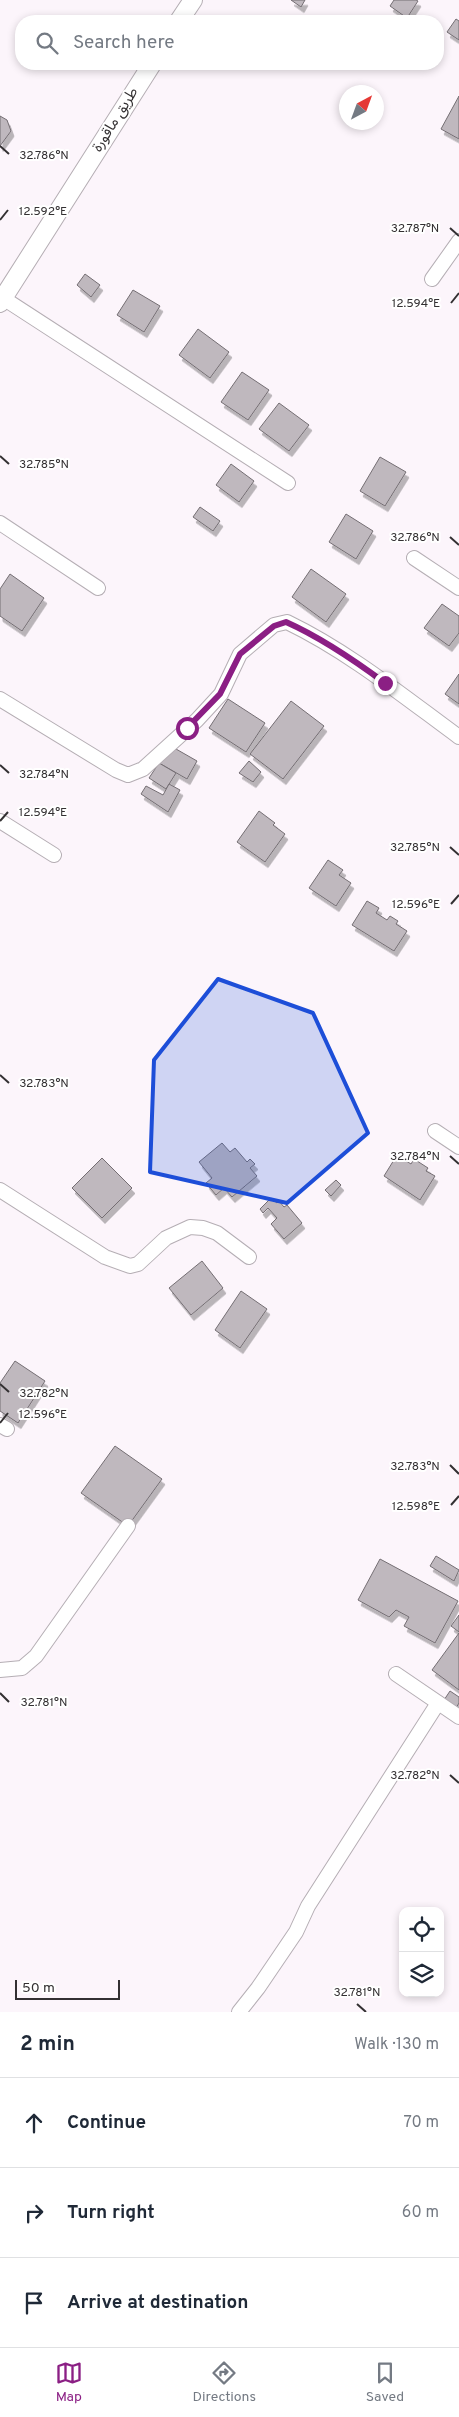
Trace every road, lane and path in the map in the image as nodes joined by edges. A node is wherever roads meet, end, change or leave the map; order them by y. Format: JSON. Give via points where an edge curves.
{"nodes":[{"id":1,"x":193,"y":0,"type":"edge"},
{"id":2,"x":183,"y":15,"type":"edge"},
{"id":3,"x":148,"y":70,"type":"edge"},
{"id":4,"x":459,"y":241,"type":"edge"},
{"id":5,"x":432,"y":279,"type":"dead end"},
{"id":6,"x":2,"y":301,"type":"edge"},
{"id":7,"x":288,"y":483,"type":"dead end"},
{"id":8,"x":0,"y":523,"type":"edge"},
{"id":9,"x":414,"y":558,"type":"dead end"},
{"id":10,"x":98,"y":588,"type":"dead end"},
{"id":11,"x":459,"y":588,"type":"edge"},
{"id":12,"x":0,"y":698,"type":"edge"},
{"id":13,"x":459,"y":738,"type":"edge"},
{"id":14,"x":0,"y":821,"type":"edge"},
{"id":15,"x":54,"y":855,"type":"dead end"},
{"id":16,"x":435,"y":1132,"type":"dead end"},
{"id":17,"x":459,"y":1147,"type":"edge"},
{"id":18,"x":0,"y":1190,"type":"edge"},
{"id":19,"x":249,"y":1257,"type":"dead end"},
{"id":20,"x":128,"y":1526,"type":"dead end"},
{"id":21,"x":0,"y":1670,"type":"edge"},
{"id":22,"x":396,"y":1674,"type":"dead end"},
{"id":23,"x":438,"y":1703,"type":"junction"},
{"id":24,"x":459,"y":1717,"type":"edge"},
{"id":25,"x":238,"y":2012,"type":"edge"}],
"edges":[{"from":1,"to":2,"type":"street"},
{"from":3,"to":6,"type":"street","name":"طريق ماقورة"},
{"from":4,"to":5,"type":"street"},
{"from":6,"to":7,"type":"street"},
{"from":8,"to":10,"type":"street"},
{"from":9,"to":11,"type":"street"},
{"from":12,"to":13,"type":"street","via":[[128,775],[143,768],[197,720],[220,694],[240,654],[274,626],[286,622],[355,661]]},
{"from":14,"to":15,"type":"street"},
{"from":16,"to":17,"type":"street"},
{"from":18,"to":19,"type":"street","via":[[105,1257],[130,1266],[138,1264],[166,1238],[190,1227],[217,1233]]},
{"from":20,"to":21,"type":"street","via":[[36,1656],[22,1668]]},
{"from":22,"to":23,"type":"street"},
{"from":23,"to":24,"type":"street"},
{"from":23,"to":25,"type":"street","via":[[308,1906],[296,1932]]}]}
